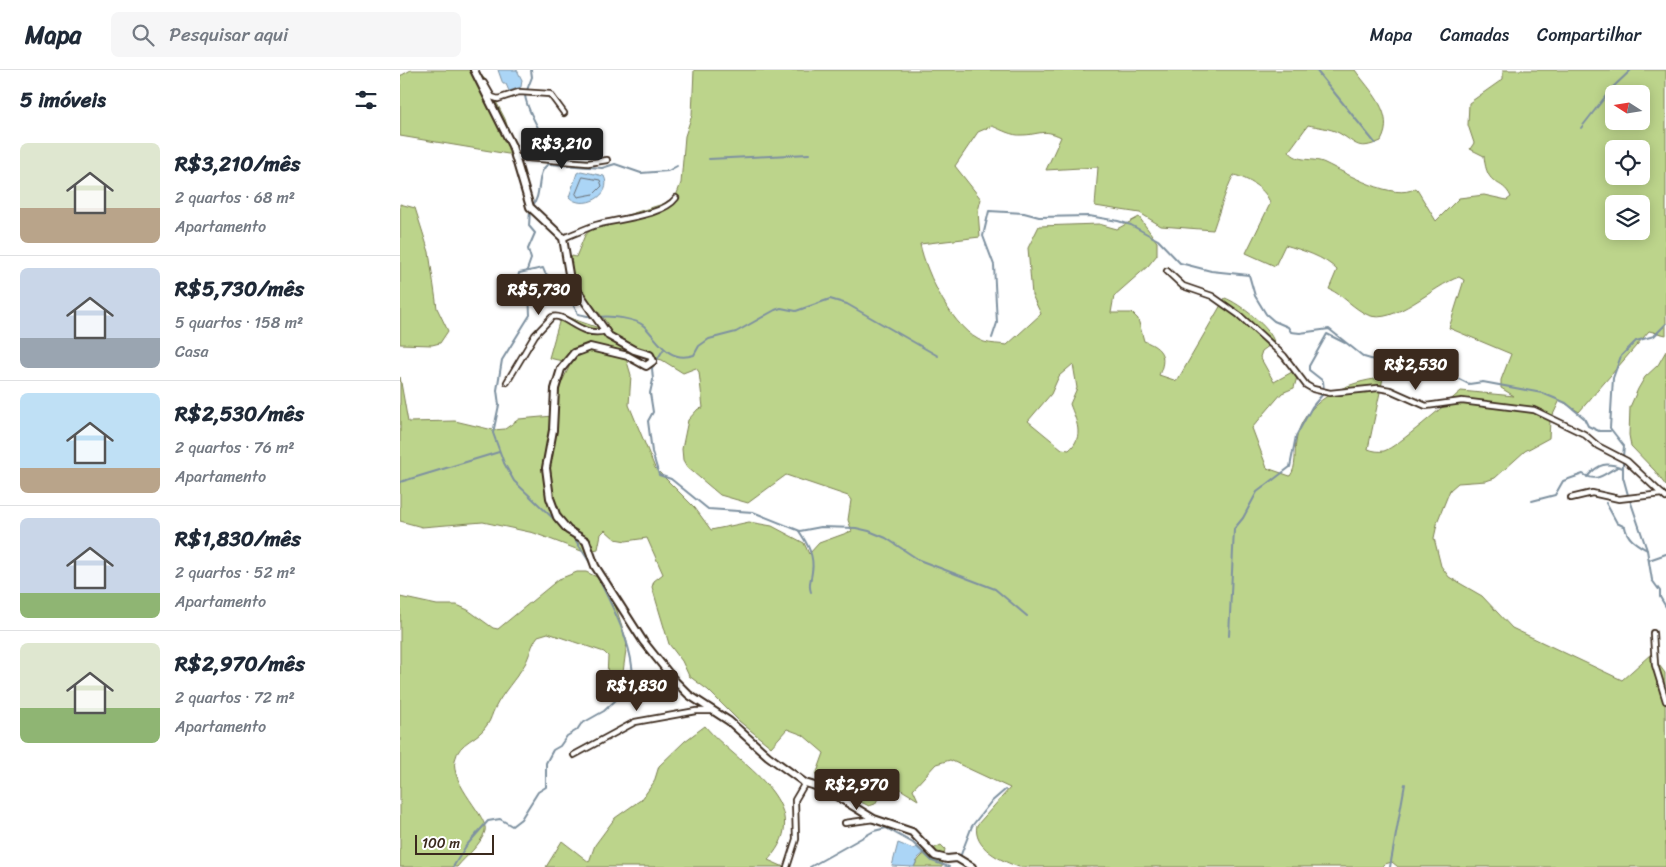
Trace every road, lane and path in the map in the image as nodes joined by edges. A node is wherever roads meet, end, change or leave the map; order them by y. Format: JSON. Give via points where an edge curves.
{"nodes":[{"id":1,"x":474,"y":70,"type":"edge"},
{"id":2,"x":477,"y":78,"type":"junction"},
{"id":3,"x":564,"y":112,"type":"dead end"},
{"id":4,"x":514,"y":157,"type":"junction"},
{"id":5,"x":607,"y":160,"type":"dead end"},
{"id":6,"x":676,"y":198,"type":"dead end"},
{"id":7,"x":563,"y":238,"type":"junction"},
{"id":8,"x":1167,"y":271,"type":"dead end"},
{"id":9,"x":606,"y":331,"type":"junction"},
{"id":10,"x":507,"y":382,"type":"dead end"},
{"id":11,"x":1664,"y":496,"type":"edge"},
{"id":12,"x":1571,"y":498,"type":"dead end"},
{"id":13,"x":1653,"y":633,"type":"dead end"},
{"id":14,"x":1666,"y":701,"type":"edge"},
{"id":15,"x":711,"y":711,"type":"junction"},
{"id":16,"x":574,"y":755,"type":"dead end"},
{"id":17,"x":805,"y":783,"type":"junction"},
{"id":18,"x":874,"y":819,"type":"junction"},
{"id":19,"x":844,"y":823,"type":"dead end"},
{"id":20,"x":787,"y":867,"type":"edge"},
{"id":21,"x":972,"y":867,"type":"edge"}],
"edges":[{"from":1,"to":2,"type":"street"},
{"from":2,"to":3,"type":"street","via":[[482,80],[492,97],[498,99],[519,92],[550,94]]},
{"from":2,"to":4,"type":"street","via":[[510,142]]},
{"from":4,"to":5,"type":"street","via":[[588,163]]},
{"from":4,"to":7,"type":"street","via":[[530,206]]},
{"from":6,"to":7,"type":"street","via":[[655,212],[593,226]]},
{"from":7,"to":9,"type":"street","via":[[570,280]]},
{"from":8,"to":11,"type":"street","via":[[1184,286],[1212,296],[1230,308],[1284,356],[1314,390],[1330,393],[1378,388],[1426,406],[1462,401],[1534,410],[1584,434],[1598,446],[1627,461]]},
{"from":9,"to":10,"type":"street","via":[[593,334],[560,317],[552,317],[535,335]]},
{"from":9,"to":15,"type":"street","via":[[616,340],[650,355],[653,364],[646,366],[628,356],[590,347],[574,353],[564,363],[555,389],[553,430],[546,468],[552,504],[562,523],[586,541],[595,566],[648,648],[679,685]]},
{"from":11,"to":12,"type":"street","via":[[1618,499],[1592,493]]},
{"from":13,"to":14,"type":"street","via":[[1655,665]]},
{"from":15,"to":16,"type":"street","via":[[635,722]]},
{"from":15,"to":17,"type":"street"},
{"from":17,"to":18,"type":"street","via":[[825,789]]},
{"from":17,"to":20,"type":"street","via":[[795,800],[796,839]]},
{"from":18,"to":19,"type":"street"},
{"from":18,"to":21,"type":"street","via":[[912,832],[935,856],[958,858]]}]}
